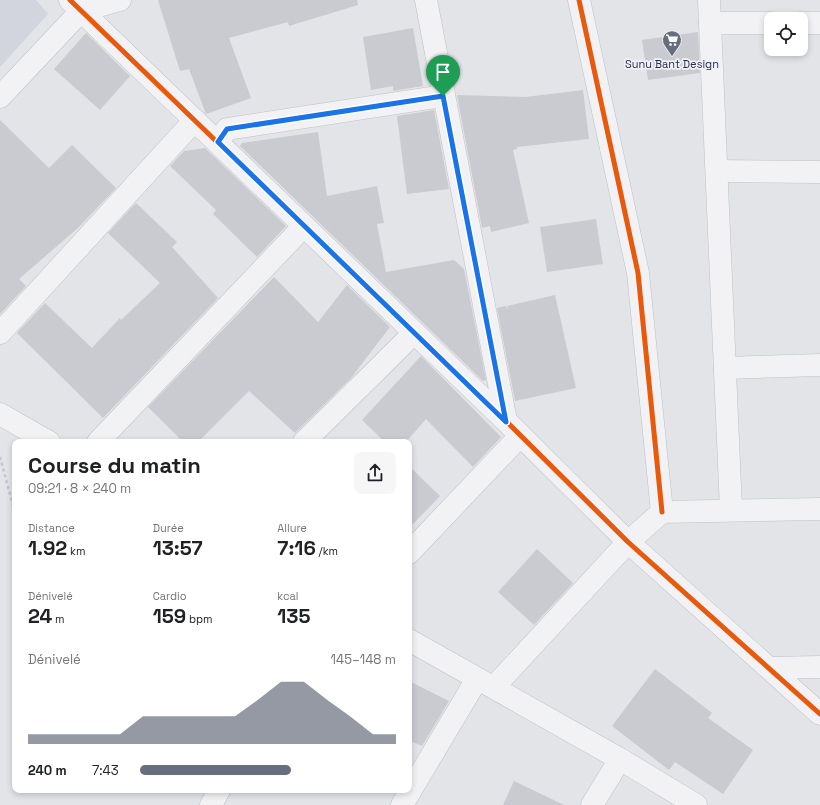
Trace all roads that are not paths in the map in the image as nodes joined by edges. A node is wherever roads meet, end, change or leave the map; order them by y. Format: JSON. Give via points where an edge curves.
{"nodes":[{"id":1,"x":120,"y":0,"type":"edge"},
{"id":2,"x":426,"y":0,"type":"edge"},
{"id":3,"x":579,"y":0,"type":"edge"},
{"id":4,"x":709,"y":0,"type":"edge"},
{"id":5,"x":76,"y":6,"type":"edge"},
{"id":6,"x":710,"y":23,"type":"junction"},
{"id":7,"x":764,"y":23,"type":"edge"},
{"id":8,"x":808,"y":23,"type":"edge"},
{"id":9,"x":820,"y":23,"type":"edge"},
{"id":10,"x":443,"y":96,"type":"junction"},
{"id":11,"x":0,"y":97,"type":"edge"},
{"id":12,"x":195,"y":120,"type":"junction"},
{"id":13,"x":218,"y":142,"type":"junction"},
{"id":14,"x":717,"y":171,"type":"junction"},
{"id":15,"x":820,"y":172,"type":"edge"},
{"id":16,"x":304,"y":226,"type":"junction"},
{"id":17,"x":0,"y":333,"type":"edge"},
{"id":18,"x":414,"y":333,"type":"junction"},
{"id":19,"x":820,"y":365,"type":"edge"},
{"id":20,"x":725,"y":368,"type":"junction"},
{"id":21,"x":0,"y":414,"type":"edge"},
{"id":22,"x":513,"y":429,"type":"junction"},
{"id":23,"x":44,"y":439,"type":"edge"},
{"id":24,"x":101,"y":439,"type":"edge"},
{"id":25,"x":307,"y":439,"type":"edge"},
{"id":26,"x":820,"y":509,"type":"edge"},
{"id":27,"x":731,"y":510,"type":"junction"},
{"id":28,"x":662,"y":512,"type":"junction"},
{"id":29,"x":628,"y":542,"type":"junction"},
{"id":30,"x":412,"y":548,"type":"edge"},
{"id":31,"x":412,"y":642,"type":"edge"},
{"id":32,"x":820,"y":667,"type":"edge"},
{"id":33,"x":770,"y":668,"type":"junction"},
{"id":34,"x":485,"y":683,"type":"junction"},
{"id":35,"x":820,"y":714,"type":"edge"},
{"id":36,"x":620,"y":759,"type":"junction"},
{"id":37,"x":412,"y":790,"type":"edge"},
{"id":38,"x":217,"y":793,"type":"edge"},
{"id":39,"x":410,"y":793,"type":"edge"},
{"id":40,"x":211,"y":805,"type":"edge"},
{"id":41,"x":402,"y":805,"type":"edge"},
{"id":42,"x":592,"y":805,"type":"edge"},
{"id":43,"x":696,"y":805,"type":"edge"}],
"edges":[{"from":1,"to":5,"type":"street"},
{"from":2,"to":10,"type":"street"},
{"from":3,"to":28,"type":"street","via":[[638,273]]},
{"from":4,"to":6,"type":"street"},
{"from":5,"to":11,"type":"street"},
{"from":5,"to":12,"type":"street"},
{"from":6,"to":7,"type":"street"},
{"from":6,"to":14,"type":"street"},
{"from":8,"to":9,"type":"street"},
{"from":10,"to":13,"type":"street","via":[[227,129]]},
{"from":10,"to":22,"type":"street"},
{"from":12,"to":13,"type":"street"},
{"from":12,"to":17,"type":"street"},
{"from":13,"to":16,"type":"street"},
{"from":14,"to":15,"type":"street"},
{"from":14,"to":20,"type":"street"},
{"from":16,"to":18,"type":"street"},
{"from":16,"to":24,"type":"street"},
{"from":18,"to":22,"type":"street"},
{"from":18,"to":25,"type":"street"},
{"from":19,"to":20,"type":"street"},
{"from":20,"to":27,"type":"street"},
{"from":21,"to":23,"type":"street"},
{"from":22,"to":29,"type":"street"},
{"from":22,"to":30,"type":"street"},
{"from":26,"to":27,"type":"street"},
{"from":27,"to":28,"type":"street"},
{"from":28,"to":29,"type":"street"},
{"from":29,"to":33,"type":"street"},
{"from":29,"to":34,"type":"street"},
{"from":31,"to":34,"type":"street"},
{"from":32,"to":33,"type":"street"},
{"from":33,"to":35,"type":"street"},
{"from":34,"to":36,"type":"street"},
{"from":34,"to":37,"type":"street"},
{"from":36,"to":42,"type":"street"},
{"from":36,"to":43,"type":"street"},
{"from":38,"to":40,"type":"street"},
{"from":39,"to":41,"type":"street"}]}
